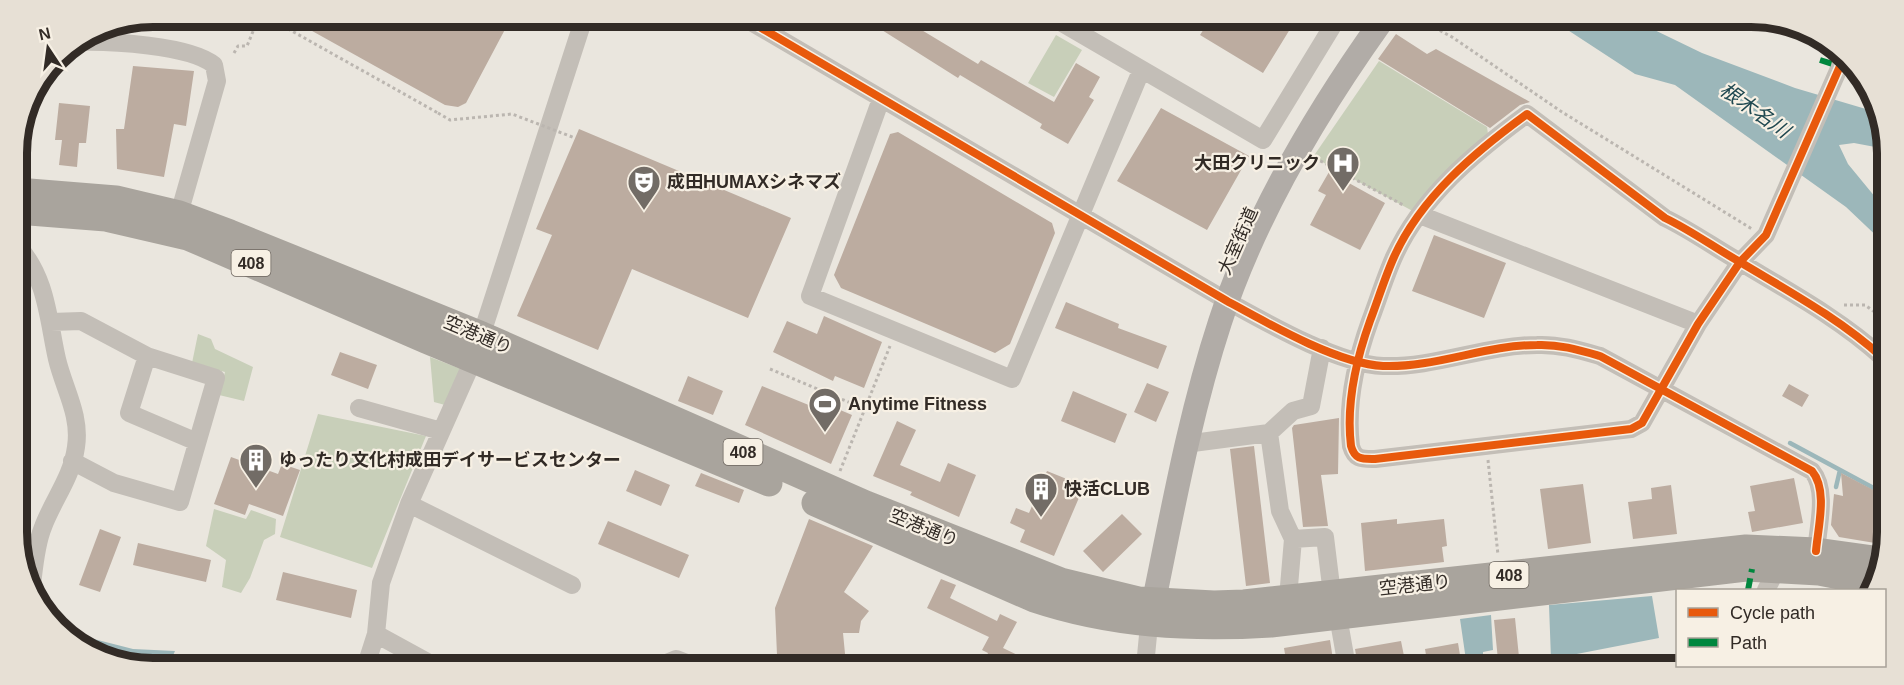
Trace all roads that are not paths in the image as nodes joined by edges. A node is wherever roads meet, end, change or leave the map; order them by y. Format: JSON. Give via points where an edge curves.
{"nodes":[{"id":1,"x":581,"y":27,"type":"edge"},
{"id":2,"x":760,"y":27,"type":"edge"},
{"id":3,"x":1069,"y":27,"type":"edge"},
{"id":4,"x":1332,"y":27,"type":"edge"},
{"id":5,"x":1377,"y":27,"type":"edge"},
{"id":6,"x":92,"y":43,"type":"edge"},
{"id":7,"x":1841,"y":65,"type":"edge"},
{"id":8,"x":1141,"y":71,"type":"junction"},
{"id":9,"x":881,"y":99,"type":"junction"},
{"id":10,"x":27,"y":192,"type":"edge"},
{"id":11,"x":27,"y":211,"type":"edge"},
{"id":12,"x":179,"y":214,"type":"junction"},
{"id":13,"x":1079,"y":215,"type":"junction"},
{"id":14,"x":1420,"y":215,"type":"junction"},
{"id":15,"x":27,"y":256,"type":"edge"},
{"id":16,"x":1740,"y":262,"type":"junction"},
{"id":17,"x":1227,"y":301,"type":"junction"},
{"id":18,"x":51,"y":322,"type":"junction"},
{"id":19,"x":1698,"y":324,"type":"junction"},
{"id":20,"x":478,"y":347,"type":"junction"},
{"id":21,"x":1322,"y":348,"type":"junction"},
{"id":22,"x":1877,"y":353,"type":"edge"},
{"id":23,"x":147,"y":356,"type":"junction"},
{"id":24,"x":1356,"y":361,"type":"junction"},
{"id":25,"x":1660,"y":388,"type":"junction"},
{"id":26,"x":359,"y":408,"type":"dead end"},
{"id":27,"x":441,"y":431,"type":"junction"},
{"id":28,"x":1269,"y":434,"type":"junction"},
{"id":29,"x":197,"y":442,"type":"junction"},
{"id":30,"x":1185,"y":444,"type":"junction"},
{"id":31,"x":72,"y":462,"type":"junction"},
{"id":32,"x":409,"y":504,"type":"junction"},
{"id":33,"x":1293,"y":539,"type":"junction"},
{"id":34,"x":1816,"y":551,"type":"junction"},
{"id":35,"x":1874,"y":559,"type":"edge"},
{"id":36,"x":34,"y":573,"type":"edge"},
{"id":37,"x":1771,"y":580,"type":"edge"},
{"id":38,"x":1867,"y":581,"type":"edge"},
{"id":39,"x":572,"y":585,"type":"dead end"},
{"id":40,"x":1288,"y":598,"type":"junction"},
{"id":41,"x":1335,"y":605,"type":"junction"},
{"id":42,"x":1152,"y":613,"type":"junction"},
{"id":43,"x":376,"y":634,"type":"junction"},
{"id":44,"x":368,"y":658,"type":"edge"},
{"id":45,"x":420,"y":658,"type":"edge"},
{"id":46,"x":1146,"y":658,"type":"edge"},
{"id":47,"x":1345,"y":658,"type":"edge"}],
"edges":[{"from":1,"to":20,"type":"street"},
{"from":2,"to":9,"type":"street"},
{"from":3,"to":8,"type":"street"},
{"from":4,"to":8,"type":"street","via":[[1263,140]]},
{"from":5,"to":17,"type":"main road","name":"大室街道","via":[[1302,144]]},
{"from":6,"to":12,"type":"street","via":[[167,49],[200,57],[214,65],[217,81]]},
{"from":7,"to":16,"type":"street","via":[[1765,235]]},
{"from":8,"to":13,"type":"street"},
{"from":9,"to":13,"type":"street"},
{"from":9,"to":13,"type":"street","via":[[810,296],[1012,379]]},
{"from":10,"to":12,"type":"highway","name":"空港通り","number":"408","via":[[116,199]]},
{"from":11,"to":20,"type":"highway","name":"空港通り","number":"408","via":[[106,218],[188,237]]},
{"from":12,"to":20,"type":"highway","name":"空港通り","number":"408"},
{"from":13,"to":17,"type":"street"},
{"from":14,"to":16,"type":"street","via":[[1447,182],[1490,141],[1527,114],[1665,218]]},
{"from":14,"to":19,"type":"street"},
{"from":14,"to":24,"type":"street","via":[[1395,255]]},
{"from":15,"to":18,"type":"street","via":[[46,296]]},
{"from":16,"to":19,"type":"street"},
{"from":16,"to":22,"type":"street","via":[[1846,327]]},
{"from":17,"to":21,"type":"street"},
{"from":17,"to":30,"type":"main road","name":"大室街道"},
{"from":18,"to":23,"type":"street","via":[[81,321]]},
{"from":18,"to":31,"type":"street","via":[[57,361],[74,404],[76,446]]},
{"from":19,"to":25,"type":"street"},
{"from":20,"to":27,"type":"street"},
{"from":20,"to":42,"type":"highway","name":"空港通り","number":"408","via":[[1034,599],[1065,610]]},
{"from":21,"to":24,"type":"street"},
{"from":21,"to":28,"type":"street","via":[[1311,406],[1293,411]]},
{"from":23,"to":29,"type":"street","via":[[129,412]]},
{"from":23,"to":29,"type":"street","via":[[216,378]]},
{"from":24,"to":25,"type":"street","via":[[1408,366],[1508,347],[1564,346],[1600,356]]},
{"from":24,"to":25,"type":"street","via":[[1350,435],[1354,454],[1360,460],[1631,429],[1642,423]]},
{"from":25,"to":34,"type":"street","via":[[1812,471],[1820,480],[1821,492]]},
{"from":26,"to":27,"type":"street"},
{"from":27,"to":32,"type":"street"},
{"from":28,"to":30,"type":"street"},
{"from":28,"to":33,"type":"street","via":[[1280,511]]},
{"from":29,"to":31,"type":"street","via":[[180,502],[114,483]]},
{"from":30,"to":42,"type":"main road","name":"大室街道"},
{"from":31,"to":36,"type":"street","via":[[42,528]]},
{"from":32,"to":39,"type":"street"},
{"from":32,"to":43,"type":"street","via":[[381,583]]},
{"from":33,"to":40,"type":"street"},
{"from":33,"to":41,"type":"street","via":[[1325,537]]},
{"from":34,"to":35,"type":"highway","name":"空港通り","number":"408"},
{"from":34,"to":41,"type":"highway","name":"空港通り","number":"408","via":[[1708,550]]},
{"from":37,"to":38,"type":"highway","name":"空港通り","number":"408","via":[[1819,572]]},
{"from":37,"to":41,"type":"highway","name":"空港通り","number":"408","via":[[1746,568],[1436,612]]},
{"from":40,"to":41,"type":"highway","name":"空港通り","number":"408"},
{"from":40,"to":42,"type":"highway","name":"空港通り","number":"408"},
{"from":41,"to":42,"type":"highway","name":"空港通り","number":"408","via":[[1225,627]]},
{"from":41,"to":47,"type":"street"},
{"from":42,"to":46,"type":"street"},
{"from":43,"to":44,"type":"street"},
{"from":43,"to":45,"type":"street"}]}
